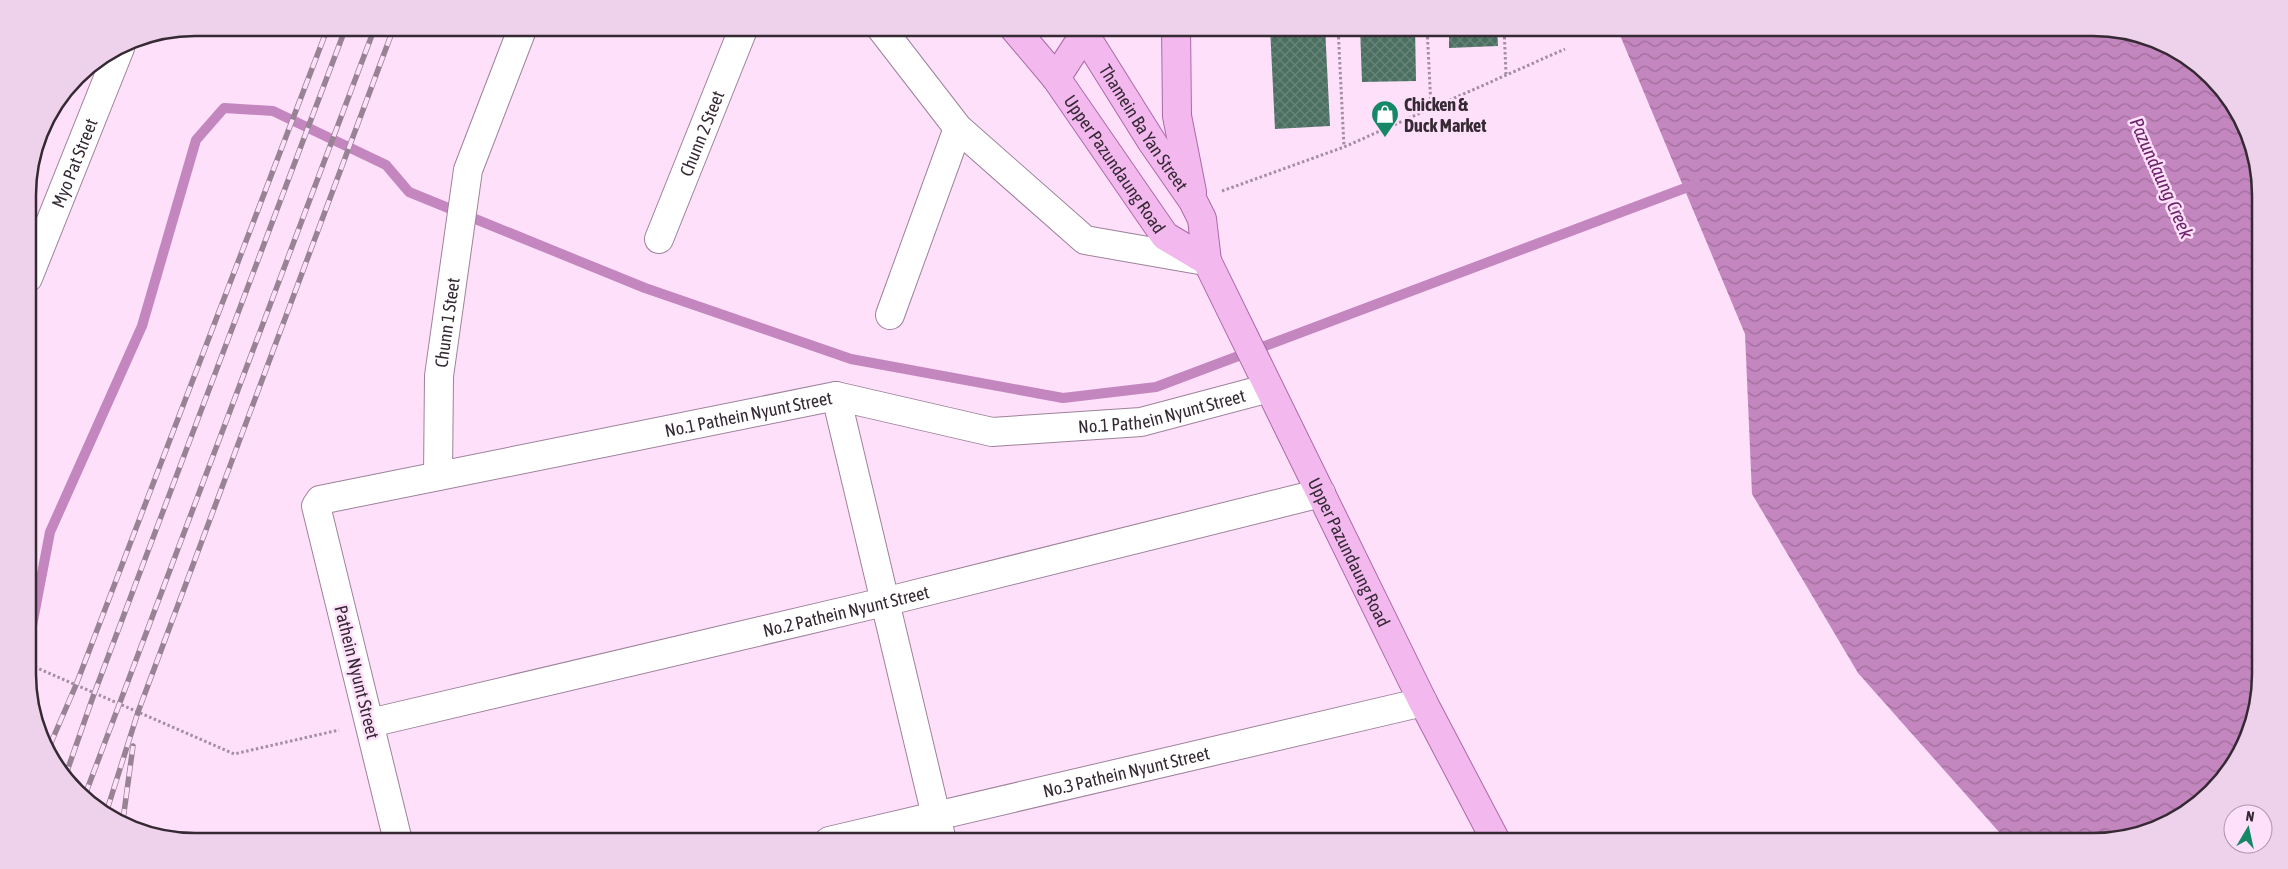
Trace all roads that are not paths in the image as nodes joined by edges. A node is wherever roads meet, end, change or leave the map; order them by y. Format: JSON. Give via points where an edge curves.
{"nodes":[{"id":1,"x":520,"y":36,"type":"edge"},
{"id":2,"x":741,"y":36,"type":"edge"},
{"id":3,"x":886,"y":36,"type":"edge"},
{"id":4,"x":1027,"y":36,"type":"edge"},
{"id":5,"x":1081,"y":36,"type":"edge"},
{"id":6,"x":1089,"y":36,"type":"edge"},
{"id":7,"x":1176,"y":36,"type":"edge"},
{"id":8,"x":116,"y":58,"type":"edge"},
{"id":9,"x":1056,"y":78,"type":"junction"},
{"id":10,"x":958,"y":128,"type":"junction"},
{"id":11,"x":1193,"y":201,"type":"junction"},
{"id":12,"x":659,"y":239,"type":"dead end"},
{"id":13,"x":37,"y":256,"type":"edge"},
{"id":14,"x":1206,"y":261,"type":"junction"},
{"id":15,"x":890,"y":316,"type":"dead end"},
{"id":16,"x":1269,"y":388,"type":"junction"},
{"id":17,"x":836,"y":396,"type":"junction"},
{"id":18,"x":438,"y":476,"type":"junction"},
{"id":19,"x":1321,"y":493,"type":"junction"},
{"id":20,"x":317,"y":502,"type":"joint"},
{"id":21,"x":884,"y":602,"type":"junction"},
{"id":22,"x":1423,"y":702,"type":"junction"},
{"id":23,"x":370,"y":723,"type":"junction"},
{"id":24,"x":939,"y":829,"type":"edge"},
{"id":25,"x":1491,"y":832,"type":"edge"},
{"id":26,"x":396,"y":833,"type":"edge"},
{"id":27,"x":906,"y":833,"type":"edge"}],
"edges":[{"from":1,"to":18,"type":"street","name":"Chunn 1 Steet","via":[[468,170],[438,376]]},
{"from":2,"to":12,"type":"street","name":"Chunn 2 Steet"},
{"from":3,"to":10,"type":"street"},
{"from":4,"to":9,"type":"main road","name":"Upper Pazundaung Road"},
{"from":5,"to":9,"type":"main road","name":"Upper Pazundaung Road"},
{"from":6,"to":11,"type":"main road","name":"Thamein Ba Yan Street","via":[[1152,142]]},
{"from":7,"to":11,"type":"main road","via":[[1177,116]]},
{"from":8,"to":13,"type":"street","name":"Myo Pat Street"},
{"from":9,"to":14,"type":"main road","name":"Upper Pazundaung Road","via":[[1165,236]]},
{"from":10,"to":14,"type":"street","via":[[1085,240]]},
{"from":10,"to":15,"type":"street"},
{"from":11,"to":14,"type":"main road","name":"Upper Pazundaung Road","via":[[1202,219]]},
{"from":14,"to":16,"type":"main road","name":"Upper Pazundaung Road"},
{"from":16,"to":17,"type":"street","name":"No.1 Pathein Nyunt Street","via":[[1141,422],[992,432]]},
{"from":16,"to":19,"type":"main road","name":"Upper Pazundaung Road"},
{"from":17,"to":18,"type":"street","name":"No.1 Pathein Nyunt Street"},
{"from":17,"to":21,"type":"street"},
{"from":18,"to":20,"type":"street","name":"No.1 Pathein Nyunt Street"},
{"from":19,"to":21,"type":"street","name":"No.2 Pathein Nyunt Street"},
{"from":19,"to":22,"type":"main road","name":"Upper Pazundaung Road"},
{"from":20,"to":23,"type":"street","name":"Pathein Nyunt Street"},
{"from":21,"to":23,"type":"street","name":"No.2 Pathein Nyunt Street"},
{"from":21,"to":24,"type":"street"},
{"from":22,"to":24,"type":"street","name":"No.3 Pathein Nyunt Street"},
{"from":22,"to":25,"type":"main road","name":"Upper Pazundaung Road"},
{"from":23,"to":26,"type":"street","name":"Pathein Nyunt Street"},
{"from":24,"to":27,"type":"street","name":"No.3 Pathein Nyunt Street"}]}
